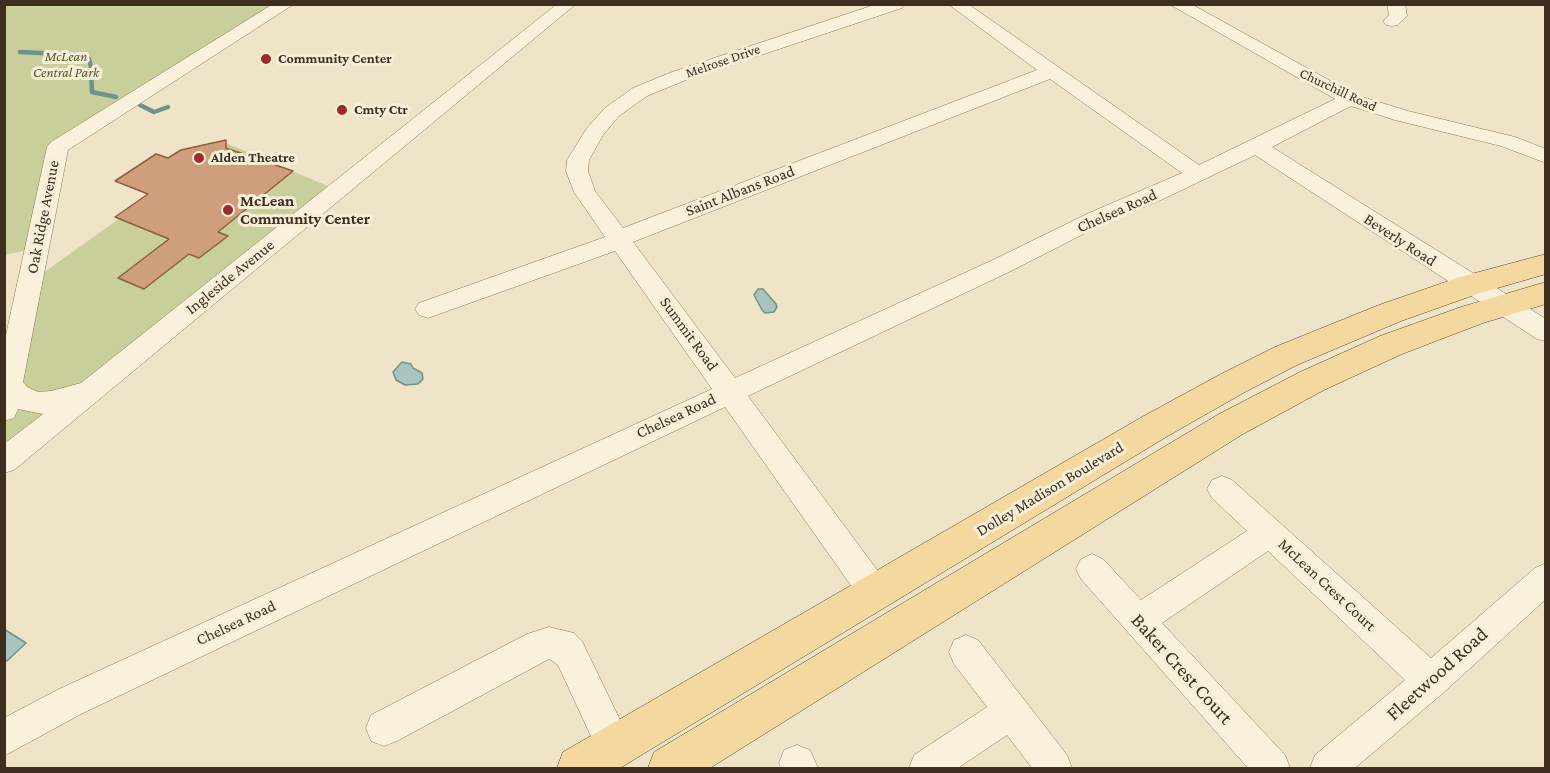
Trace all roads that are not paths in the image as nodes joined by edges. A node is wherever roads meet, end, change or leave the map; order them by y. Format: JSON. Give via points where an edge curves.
{"nodes":[{"id":1,"x":286,"y":4,"type":"edge"},
{"id":2,"x":568,"y":4,"type":"edge"},
{"id":3,"x":896,"y":4,"type":"edge"},
{"id":4,"x":956,"y":4,"type":"edge"},
{"id":5,"x":1177,"y":4,"type":"edge"},
{"id":6,"x":1052,"y":71,"type":"junction"},
{"id":7,"x":1350,"y":99,"type":"junction"},
{"id":8,"x":1256,"y":146,"type":"junction"},
{"id":9,"x":1545,"y":157,"type":"edge"},
{"id":10,"x":578,"y":160,"type":"joint"},
{"id":11,"x":1198,"y":174,"type":"junction"},
{"id":12,"x":620,"y":238,"type":"junction"},
{"id":13,"x":1545,"y":264,"type":"edge"},
{"id":14,"x":1471,"y":285,"type":"junction"},
{"id":15,"x":1545,"y":293,"type":"edge"},
{"id":16,"x":1505,"y":305,"type":"junction"},
{"id":17,"x":428,"y":309,"type":"dead end"},
{"id":18,"x":1545,"y":332,"type":"edge"},
{"id":19,"x":10,"y":383,"type":"junction"},
{"id":20,"x":100,"y":383,"type":"junction"},
{"id":21,"x":730,"y":391,"type":"junction"},
{"id":22,"x":4,"y":410,"type":"edge"},
{"id":23,"x":4,"y":460,"type":"edge"},
{"id":24,"x":1222,"y":489,"type":"dead end"},
{"id":25,"x":1270,"y":533,"type":"junction"},
{"id":26,"x":1092,"y":569,"type":"dead end"},
{"id":27,"x":1545,"y":578,"type":"edge"},
{"id":28,"x":875,"y":593,"type":"junction"},
{"id":29,"x":1138,"y":621,"type":"junction"},
{"id":30,"x":966,"y":652,"type":"dead end"},
{"id":31,"x":1431,"y":681,"type":"junction"},
{"id":32,"x":1011,"y":712,"type":"junction"},
{"id":33,"x":384,"y":728,"type":"dead end"},
{"id":34,"x":4,"y":738,"type":"edge"},
{"id":35,"x":615,"y":747,"type":"junction"},
{"id":36,"x":579,"y":768,"type":"edge"},
{"id":37,"x":670,"y":768,"type":"edge"},
{"id":38,"x":927,"y":768,"type":"edge"},
{"id":39,"x":1054,"y":768,"type":"edge"},
{"id":40,"x":1272,"y":768,"type":"edge"},
{"id":41,"x":1328,"y":768,"type":"edge"}],
"edges":[{"from":1,"to":19,"type":"street","name":"Oak Ridge Avenue","via":[[58,147]]},
{"from":2,"to":20,"type":"street","name":"Ingleside Avenue"},
{"from":3,"to":10,"type":"street","name":"Melrose Drive","via":[[649,87],[612,112],[594,132]]},
{"from":4,"to":6,"type":"street"},
{"from":5,"to":7,"type":"street","name":"Churchill Road"},
{"from":6,"to":11,"type":"street"},
{"from":6,"to":12,"type":"street","name":"Saint Albans Road"},
{"from":7,"to":8,"type":"street","name":"Chelsea Road"},
{"from":7,"to":9,"type":"street","name":"Churchill Road","via":[[1402,116],[1508,141]]},
{"from":8,"to":11,"type":"street","name":"Chelsea Road"},
{"from":8,"to":14,"type":"street","name":"Beverly Road"},
{"from":10,"to":12,"type":"street","name":"Summit Road","via":[[578,176],[585,192]]},
{"from":11,"to":21,"type":"street","name":"Chelsea Road"},
{"from":12,"to":17,"type":"street","name":"Saint Albans Road"},
{"from":12,"to":21,"type":"street","name":"Summit Road"},
{"from":13,"to":14,"type":"main road","name":"Dolley Madison Boulevard"},
{"from":14,"to":16,"type":"street","name":"Beverly Road"},
{"from":14,"to":28,"type":"main road","name":"Dolley Madison Boulevard","via":[[1364,322],[1242,378]]},
{"from":15,"to":16,"type":"main road"},
{"from":16,"to":18,"type":"street","name":"Beverly Road"},
{"from":16,"to":37,"type":"main road","via":[[1383,349],[1231,424]]},
{"from":19,"to":20,"type":"street","via":[[17,395],[38,403],[65,399]]},
{"from":19,"to":22,"type":"street","name":"Oak Ridge Avenue"},
{"from":20,"to":23,"type":"street","name":"Ingleside Avenue"},
{"from":21,"to":28,"type":"street","name":"Summit Road"},
{"from":21,"to":34,"type":"street","name":"Chelsea Road","via":[[69,702]]},
{"from":24,"to":25,"type":"street","name":"McLean Crest Court"},
{"from":25,"to":29,"type":"street"},
{"from":25,"to":31,"type":"street","name":"McLean Crest Court"},
{"from":26,"to":29,"type":"street","name":"Baker Crest Court"},
{"from":27,"to":31,"type":"street","name":"Fleetwood Road"},
{"from":28,"to":35,"type":"main road","name":"Dolley Madison Boulevard"},
{"from":29,"to":40,"type":"street","name":"Baker Crest Court"},
{"from":30,"to":32,"type":"street"},
{"from":31,"to":41,"type":"street","name":"Fleetwood Road"},
{"from":32,"to":38,"type":"street"},
{"from":32,"to":39,"type":"street"},
{"from":33,"to":35,"type":"street","via":[[549,643],[562,645],[570,652]]},
{"from":35,"to":36,"type":"main road","name":"Dolley Madison Boulevard"}]}
